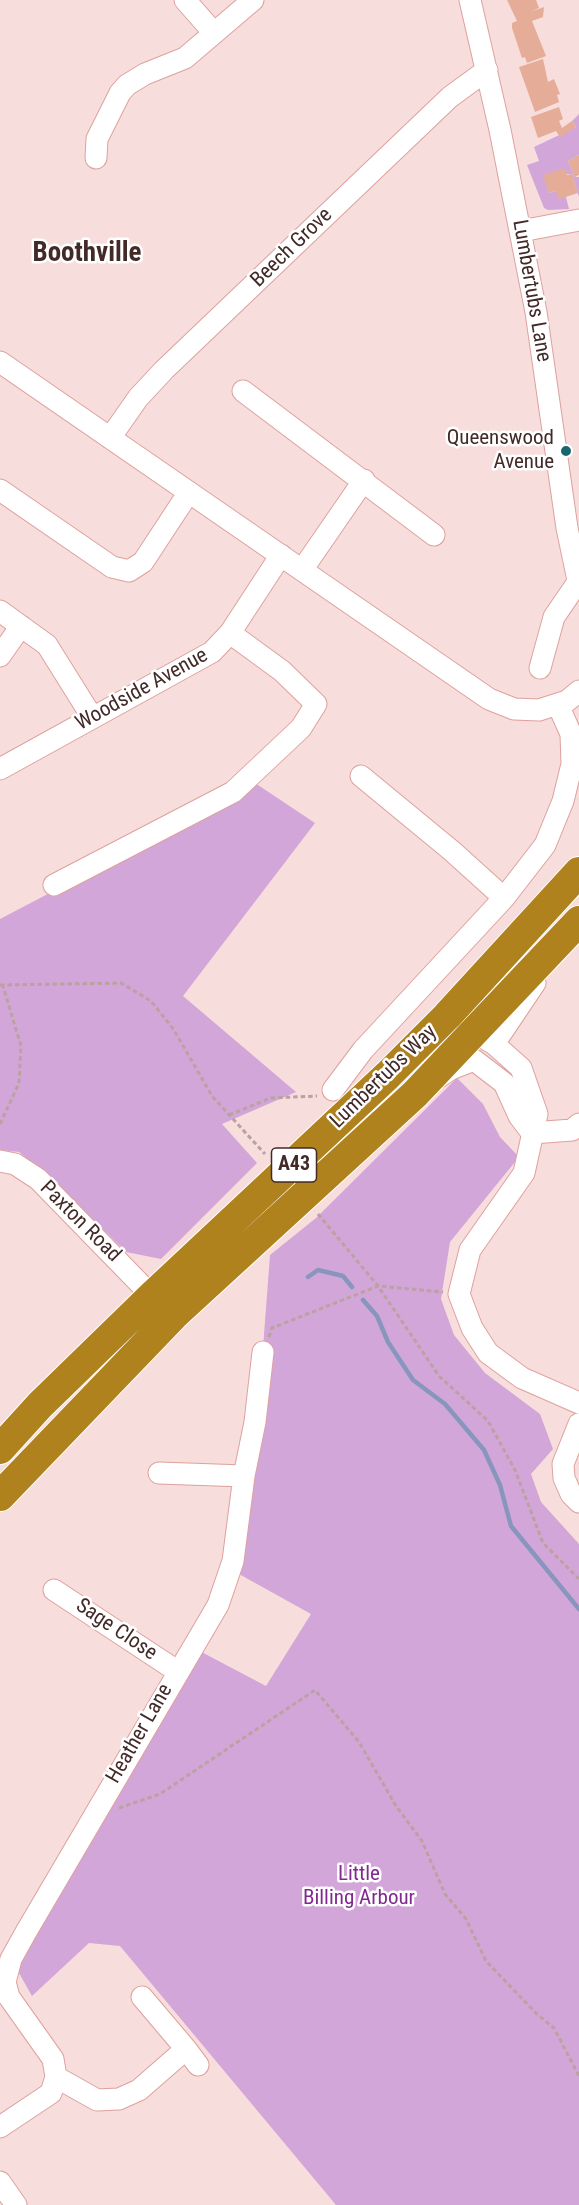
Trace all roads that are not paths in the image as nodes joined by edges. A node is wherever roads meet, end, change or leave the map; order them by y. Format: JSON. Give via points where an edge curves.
{"nodes":[{"id":1,"x":185,"y":0,"type":"edge"},
{"id":2,"x":252,"y":0,"type":"edge"},
{"id":3,"x":470,"y":0,"type":"edge"},
{"id":4,"x":214,"y":33,"type":"junction"},
{"id":5,"x":487,"y":70,"type":"junction"},
{"id":6,"x":96,"y":158,"type":"dead end"},
{"id":7,"x":579,"y":220,"type":"edge"},
{"id":8,"x":521,"y":231,"type":"junction"},
{"id":9,"x":0,"y":362,"type":"edge"},
{"id":10,"x":243,"y":391,"type":"dead end"},
{"id":11,"x":110,"y":438,"type":"junction"},
{"id":12,"x":364,"y":480,"type":"junction"},
{"id":13,"x":0,"y":490,"type":"edge"},
{"id":14,"x":189,"y":492,"type":"junction"},
{"id":15,"x":434,"y":535,"type":"dead end"},
{"id":16,"x":280,"y":555,"type":"junction"},
{"id":17,"x":302,"y":570,"type":"junction"},
{"id":18,"x":578,"y":583,"type":"edge"},
{"id":19,"x":0,"y":611,"type":"edge"},
{"id":20,"x":21,"y":626,"type":"junction"},
{"id":21,"x":230,"y":633,"type":"junction"},
{"id":22,"x":0,"y":656,"type":"edge"},
{"id":23,"x":540,"y":668,"type":"dead end"},
{"id":24,"x":579,"y":692,"type":"edge"},
{"id":25,"x":558,"y":705,"type":"junction"},
{"id":26,"x":92,"y":717,"type":"junction"},
{"id":27,"x":0,"y":769,"type":"edge"},
{"id":28,"x":361,"y":776,"type":"dead end"},
{"id":29,"x":579,"y":872,"type":"edge"},
{"id":30,"x":54,"y":885,"type":"dead end"},
{"id":31,"x":504,"y":898,"type":"junction"},
{"id":32,"x":573,"y":928,"type":"edge"},
{"id":33,"x":447,"y":1016,"type":"junction"},
{"id":34,"x":485,"y":1038,"type":"junction"},
{"id":35,"x":333,"y":1090,"type":"road end"},
{"id":36,"x":415,"y":1094,"type":"junction"},
{"id":37,"x":579,"y":1124,"type":"edge"},
{"id":38,"x":532,"y":1133,"type":"junction"},
{"id":39,"x":0,"y":1161,"type":"edge"},
{"id":40,"x":152,"y":1296,"type":"junction"},
{"id":41,"x":263,"y":1352,"type":"road end"},
{"id":42,"x":579,"y":1403,"type":"edge"},
{"id":43,"x":579,"y":1424,"type":"edge"},
{"id":44,"x":0,"y":1449,"type":"edge"},
{"id":45,"x":159,"y":1473,"type":"dead end"},
{"id":46,"x":244,"y":1476,"type":"junction"},
{"id":47,"x":0,"y":1496,"type":"edge"},
{"id":48,"x":579,"y":1502,"type":"edge"},
{"id":49,"x":54,"y":1590,"type":"dead end"},
{"id":50,"x":177,"y":1671,"type":"junction"},
{"id":51,"x":2,"y":1982,"type":"edge"},
{"id":52,"x":142,"y":1997,"type":"dead end"},
{"id":53,"x":56,"y":2077,"type":"junction"},
{"id":54,"x":0,"y":2127,"type":"edge"},
{"id":55,"x":0,"y":2181,"type":"edge"},
{"id":56,"x":16,"y":2205,"type":"edge"}],
"edges":[{"from":1,"to":4,"type":"street"},
{"from":2,"to":4,"type":"street"},
{"from":3,"to":5,"type":"street","name":"Lumbertubs Lane"},
{"from":4,"to":6,"type":"street","via":[[185,58],[145,74],[120,93],[97,139]]},
{"from":5,"to":8,"type":"street","name":"Lumbertubs Lane"},
{"from":5,"to":11,"type":"street","name":"Beech Grove","via":[[465,83],[164,370]]},
{"from":7,"to":8,"type":"street"},
{"from":8,"to":18,"type":"street","name":"Lumbertubs Lane"},
{"from":9,"to":11,"type":"street"},
{"from":10,"to":12,"type":"street"},
{"from":11,"to":14,"type":"street"},
{"from":12,"to":15,"type":"street"},
{"from":12,"to":17,"type":"street"},
{"from":13,"to":14,"type":"street","via":[[112,567],[129,571],[143,562]]},
{"from":14,"to":16,"type":"street"},
{"from":16,"to":17,"type":"street"},
{"from":16,"to":21,"type":"street","name":"Woodside Avenue"},
{"from":17,"to":25,"type":"street","via":[[502,705],[526,711]]},
{"from":18,"to":23,"type":"street","via":[[554,617]]},
{"from":19,"to":20,"type":"street"},
{"from":20,"to":22,"type":"street"},
{"from":20,"to":26,"type":"street","via":[[53,652]]},
{"from":21,"to":26,"type":"street","name":"Woodside Avenue","via":[[212,652]]},
{"from":21,"to":30,"type":"street","via":[[282,671],[316,704],[301,728],[233,792]]},
{"from":24,"to":25,"type":"street"},
{"from":25,"to":31,"type":"street","name":"Lumbertubs Way","via":[[573,747],[563,801],[545,845]]},
{"from":26,"to":27,"type":"street","name":"Woodside Avenue"},
{"from":28,"to":31,"type":"street"},
{"from":29,"to":33,"type":"highway","name":"Lumbertubs Way","number":"A43"},
{"from":31,"to":35,"type":"street","name":"Lumbertubs Way","via":[[363,1050]]},
{"from":32,"to":34,"type":"highway","name":"Lumbertubs Way","number":"A43"},
{"from":33,"to":34,"type":"street"},
{"from":33,"to":40,"type":"highway","name":"Lumbertubs Way","number":"A43"},
{"from":34,"to":36,"type":"highway","name":"Lumbertubs Way","number":"A43"},
{"from":34,"to":38,"type":"street","via":[[521,1068],[537,1114]]},
{"from":36,"to":38,"type":"street","via":[[451,1069],[474,1060],[504,1083],[519,1116]]},
{"from":36,"to":47,"type":"highway","name":"Lumbertubs Way","number":"A43","via":[[174,1315]]},
{"from":37,"to":38,"type":"street","via":[[572,1130]]},
{"from":38,"to":42,"type":"street","via":[[524,1173],[470,1250],[459,1294],[472,1328],[488,1353],[522,1378]]},
{"from":39,"to":40,"type":"street","name":"Paxton Road","via":[[15,1164],[38,1179]]},
{"from":40,"to":44,"type":"highway","name":"Lumbertubs Way","number":"A43"},
{"from":41,"to":46,"type":"street","name":"Heather Lane"},
{"from":43,"to":48,"type":"street","via":[[563,1464],[564,1478]]},
{"from":45,"to":46,"type":"street"},
{"from":46,"to":50,"type":"street","name":"Heather Lane","via":[[233,1561],[218,1605]]},
{"from":49,"to":50,"type":"street","name":"Sage Close"},
{"from":50,"to":51,"type":"street","name":"Heather Lane","via":[[21,1941]]},
{"from":51,"to":53,"type":"street","via":[[53,2059]]},
{"from":52,"to":53,"type":"street","via":[[192,2057],[119,2100],[97,2100]]},
{"from":53,"to":54,"type":"street","via":[[51,2093]]},
{"from":55,"to":56,"type":"street"}]}
